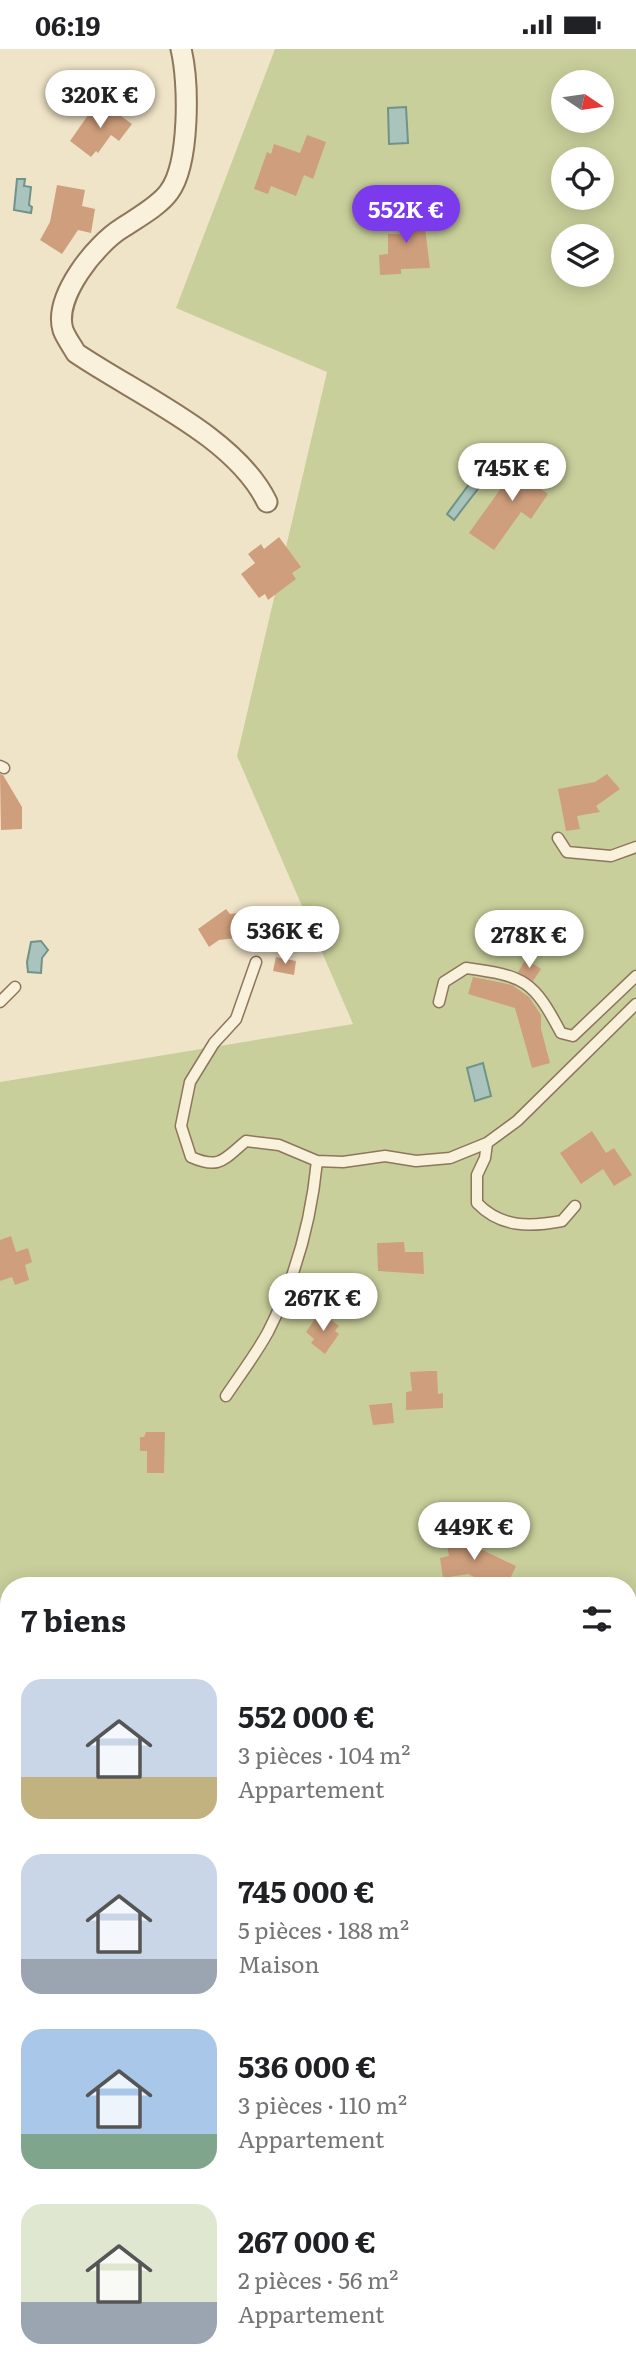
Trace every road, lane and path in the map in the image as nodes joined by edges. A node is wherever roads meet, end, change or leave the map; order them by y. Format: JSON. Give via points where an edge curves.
{"nodes":[{"id":1,"x":181,"y":49,"type":"edge"},
{"id":2,"x":267,"y":502,"type":"dead end"},
{"id":3,"x":558,"y":838,"type":"dead end"},
{"id":4,"x":636,"y":847,"type":"edge"},
{"id":5,"x":256,"y":962,"type":"dead end"},
{"id":6,"x":636,"y":976,"type":"edge"},
{"id":7,"x":15,"y":987,"type":"dead end"},
{"id":8,"x":0,"y":1002,"type":"edge"},
{"id":9,"x":439,"y":1002,"type":"dead end"},
{"id":10,"x":636,"y":1004,"type":"edge"},
{"id":11,"x":487,"y":1143,"type":"junction"},
{"id":12,"x":317,"y":1161,"type":"junction"},
{"id":13,"x":575,"y":1206,"type":"dead end"},
{"id":14,"x":226,"y":1396,"type":"dead end"}],
"edges":[{"from":1,"to":2,"type":"street","via":[[187,120],[176,181],[168,194],[120,229],[76,274],[63,305],[63,329],[76,353],[234,456]]},
{"from":3,"to":4,"type":"lane","via":[[567,852],[611,856]]},
{"from":5,"to":12,"type":"lane","via":[[236,1019],[214,1043],[190,1082],[181,1126],[191,1157],[208,1165],[221,1162],[246,1141],[279,1145]]},
{"from":6,"to":9,"type":"lane","via":[[573,1036],[561,1033],[533,987],[518,978],[466,968],[444,982]]},
{"from":7,"to":8,"type":"lane"},
{"from":10,"to":11,"type":"lane","via":[[517,1121]]},
{"from":11,"to":12,"type":"lane","via":[[450,1158]]},
{"from":11,"to":13,"type":"lane","via":[[477,1175],[477,1203],[491,1218],[538,1225],[562,1221]]},
{"from":12,"to":14,"type":"lane","via":[[312,1209],[295,1270],[267,1333]]}]}
